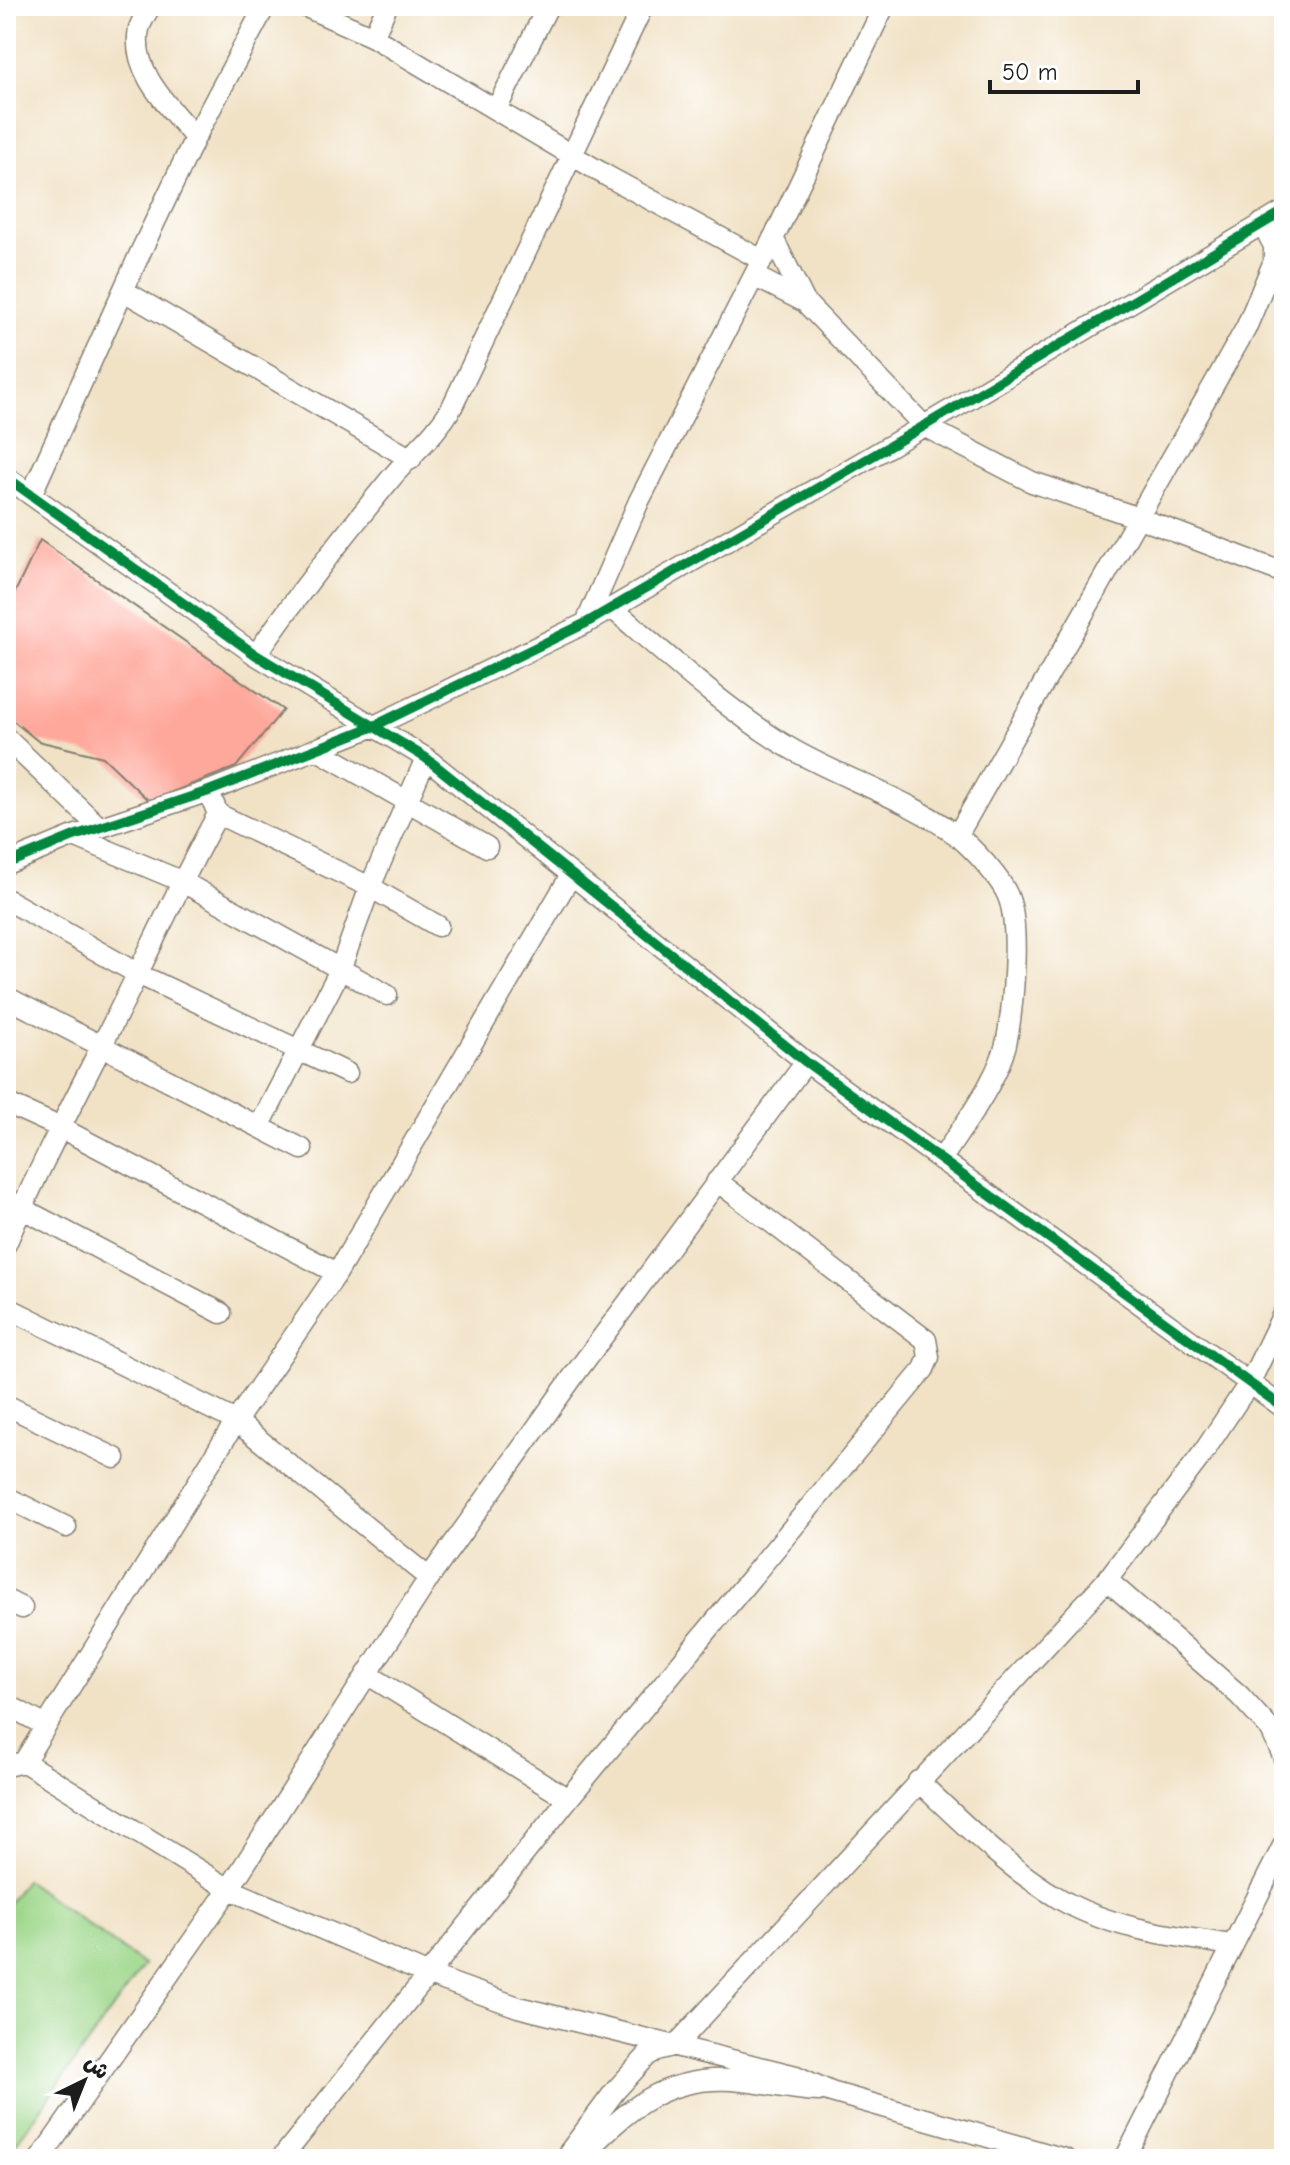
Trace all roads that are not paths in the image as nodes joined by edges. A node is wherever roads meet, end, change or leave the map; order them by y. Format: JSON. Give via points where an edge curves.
{"nodes":[{"id":1,"x":150,"y":6,"type":"edge"},
{"id":2,"x":265,"y":6,"type":"edge"},
{"id":3,"x":304,"y":6,"type":"edge"},
{"id":4,"x":387,"y":6,"type":"edge"},
{"id":5,"x":548,"y":6,"type":"edge"},
{"id":6,"x":643,"y":6,"type":"edge"},
{"id":7,"x":884,"y":6,"type":"edge"},
{"id":8,"x":373,"y":37,"type":"junction"},
{"id":9,"x":496,"y":110,"type":"junction"},
{"id":10,"x":195,"y":138,"type":"junction"},
{"id":11,"x":573,"y":154,"type":"junction"},
{"id":12,"x":1284,"y":211,"type":"edge"},
{"id":13,"x":1262,"y":223,"type":"junction"},
{"id":14,"x":773,"y":238,"type":"junction"},
{"id":15,"x":758,"y":268,"type":"junction"},
{"id":16,"x":124,"y":291,"type":"junction"},
{"id":17,"x":805,"y":302,"type":"junction"},
{"id":18,"x":924,"y":426,"type":"junction"},
{"id":19,"x":411,"y":459,"type":"junction"},
{"id":20,"x":6,"y":477,"type":"edge"},
{"id":21,"x":31,"y":495,"type":"junction"},
{"id":22,"x":1139,"y":518,"type":"junction"},
{"id":23,"x":1284,"y":573,"type":"edge"},
{"id":24,"x":612,"y":608,"type":"junction"},
{"id":25,"x":586,"y":623,"type":"junction"},
{"id":26,"x":256,"y":655,"type":"junction"},
{"id":27,"x":372,"y":727,"type":"junction"},
{"id":28,"x":11,"y":743,"type":"edge"},
{"id":29,"x":316,"y":749,"type":"junction"},
{"id":30,"x":426,"y":758,"type":"junction"},
{"id":31,"x":6,"y":766,"type":"edge"},
{"id":32,"x":209,"y":791,"type":"junction"},
{"id":33,"x":408,"y":800,"type":"junction"},
{"id":34,"x":218,"y":814,"type":"junction"},
{"id":35,"x":99,"y":827,"type":"junction"},
{"id":36,"x":74,"y":836,"type":"junction"},
{"id":37,"x":957,"y":836,"type":"junction"},
{"id":38,"x":487,"y":847,"type":"dead end"},
{"id":39,"x":6,"y":864,"type":"edge"},
{"id":40,"x":571,"y":875,"type":"junction"},
{"id":41,"x":181,"y":881,"type":"junction"},
{"id":42,"x":370,"y":887,"type":"junction"},
{"id":43,"x":6,"y":899,"type":"edge"},
{"id":44,"x":438,"y":926,"type":"dead end"},
{"id":45,"x":340,"y":970,"type":"junction"},
{"id":46,"x":138,"y":974,"type":"junction"},
{"id":47,"x":387,"y":995,"type":"dead end"},
{"id":48,"x":6,"y":997,"type":"edge"},
{"id":49,"x":100,"y":1046,"type":"junction"},
{"id":50,"x":299,"y":1050,"type":"junction"},
{"id":51,"x":806,"y":1062,"type":"junction"},
{"id":52,"x":347,"y":1073,"type":"dead end"},
{"id":53,"x":6,"y":1103,"type":"edge"},
{"id":54,"x":59,"y":1127,"type":"junction"},
{"id":55,"x":259,"y":1127,"type":"junction"},
{"id":56,"x":302,"y":1149,"type":"dead end"},
{"id":57,"x":941,"y":1160,"type":"junction"},
{"id":58,"x":717,"y":1181,"type":"junction"},
{"id":59,"x":14,"y":1204,"type":"edge"},
{"id":60,"x":6,"y":1244,"type":"edge"},
{"id":61,"x":337,"y":1273,"type":"junction"},
{"id":62,"x":6,"y":1307,"type":"edge"},
{"id":63,"x":1284,"y":1312,"type":"edge"},
{"id":64,"x":221,"y":1313,"type":"dead end"},
{"id":65,"x":1250,"y":1382,"type":"junction"},
{"id":66,"x":6,"y":1405,"type":"edge"},
{"id":67,"x":1284,"y":1408,"type":"edge"},
{"id":68,"x":236,"y":1421,"type":"junction"},
{"id":69,"x":115,"y":1458,"type":"dead end"},
{"id":70,"x":6,"y":1497,"type":"edge"},
{"id":71,"x":66,"y":1527,"type":"dead end"},
{"id":72,"x":429,"y":1578,"type":"junction"},
{"id":73,"x":1107,"y":1580,"type":"junction"},
{"id":74,"x":367,"y":1674,"type":"junction"},
{"id":75,"x":6,"y":1704,"type":"edge"},
{"id":76,"x":46,"y":1726,"type":"junction"},
{"id":77,"x":1284,"y":1758,"type":"edge"},
{"id":78,"x":15,"y":1764,"type":"edge"},
{"id":79,"x":918,"y":1781,"type":"junction"},
{"id":80,"x":568,"y":1799,"type":"junction"},
{"id":81,"x":1284,"y":1844,"type":"edge"},
{"id":82,"x":229,"y":1889,"type":"junction"},
{"id":83,"x":1232,"y":1945,"type":"junction"},
{"id":84,"x":429,"y":1975,"type":"junction"},
{"id":85,"x":676,"y":2045,"type":"junction"},
{"id":86,"x":647,"y":2056,"type":"junction"},
{"id":87,"x":676,"y":2085,"type":"junction"},
{"id":88,"x":831,"y":2092,"type":"junction"},
{"id":89,"x":40,"y":2159,"type":"edge"},
{"id":90,"x":281,"y":2159,"type":"edge"},
{"id":91,"x":564,"y":2159,"type":"edge"},
{"id":92,"x":578,"y":2159,"type":"edge"},
{"id":93,"x":1065,"y":2159,"type":"edge"},
{"id":94,"x":1125,"y":2159,"type":"edge"}],
"edges":[{"from":1,"to":10,"type":"street","via":[[139,27],[145,70]]},
{"from":2,"to":10,"type":"street"},
{"from":3,"to":8,"type":"street"},
{"from":4,"to":8,"type":"street"},
{"from":5,"to":9,"type":"street"},
{"from":6,"to":11,"type":"street"},
{"from":7,"to":14,"type":"street"},
{"from":8,"to":9,"type":"street"},
{"from":9,"to":11,"type":"street"},
{"from":10,"to":16,"type":"street"},
{"from":11,"to":15,"type":"street"},
{"from":11,"to":19,"type":"street","via":[[452,407]]},
{"from":12,"to":13,"type":"street"},
{"from":13,"to":18,"type":"street"},
{"from":13,"to":22,"type":"street","via":[[1275,252],[1266,286]]},
{"from":14,"to":15,"type":"street"},
{"from":14,"to":17,"type":"street"},
{"from":15,"to":17,"type":"street"},
{"from":15,"to":25,"type":"street","via":[[639,501]]},
{"from":16,"to":19,"type":"street"},
{"from":16,"to":21,"type":"street"},
{"from":17,"to":18,"type":"street"},
{"from":18,"to":22,"type":"street","via":[[1032,482]]},
{"from":18,"to":24,"type":"street"},
{"from":19,"to":26,"type":"street","via":[[372,500]]},
{"from":20,"to":21,"type":"street"},
{"from":21,"to":26,"type":"street"},
{"from":22,"to":23,"type":"street"},
{"from":22,"to":37,"type":"street"},
{"from":24,"to":25,"type":"street"},
{"from":24,"to":37,"type":"street","via":[[754,726]]},
{"from":25,"to":27,"type":"street"},
{"from":26,"to":27,"type":"street"},
{"from":27,"to":29,"type":"street"},
{"from":27,"to":30,"type":"street"},
{"from":28,"to":31,"type":"street"},
{"from":28,"to":35,"type":"street"},
{"from":29,"to":32,"type":"street"},
{"from":29,"to":33,"type":"street"},
{"from":30,"to":33,"type":"street"},
{"from":30,"to":40,"type":"street"},
{"from":32,"to":34,"type":"street"},
{"from":32,"to":35,"type":"street"},
{"from":33,"to":38,"type":"street"},
{"from":33,"to":42,"type":"street"},
{"from":34,"to":41,"type":"street"},
{"from":34,"to":42,"type":"street"},
{"from":35,"to":36,"type":"street"},
{"from":36,"to":39,"type":"street"},
{"from":36,"to":41,"type":"street"},
{"from":37,"to":57,"type":"street","via":[[1009,897],[1014,920],[1011,1000],[1006,1046],[990,1084]]},
{"from":40,"to":51,"type":"street"},
{"from":40,"to":61,"type":"street"},
{"from":41,"to":45,"type":"street"},
{"from":41,"to":46,"type":"street"},
{"from":42,"to":44,"type":"street"},
{"from":42,"to":45,"type":"street"},
{"from":43,"to":46,"type":"street"},
{"from":45,"to":47,"type":"street"},
{"from":45,"to":50,"type":"street"},
{"from":46,"to":49,"type":"street"},
{"from":46,"to":50,"type":"street"},
{"from":48,"to":49,"type":"street"},
{"from":49,"to":54,"type":"street"},
{"from":49,"to":55,"type":"street"},
{"from":50,"to":52,"type":"street"},
{"from":50,"to":55,"type":"street"},
{"from":51,"to":57,"type":"street"},
{"from":51,"to":58,"type":"street"},
{"from":53,"to":54,"type":"street"},
{"from":54,"to":59,"type":"street"},
{"from":54,"to":61,"type":"street"},
{"from":55,"to":56,"type":"street"},
{"from":57,"to":65,"type":"street"},
{"from":58,"to":72,"type":"street"},
{"from":58,"to":80,"type":"street","via":[[906,1323],[926,1340],[929,1357]]},
{"from":59,"to":60,"type":"street"},
{"from":59,"to":64,"type":"street"},
{"from":61,"to":68,"type":"street"},
{"from":62,"to":68,"type":"street"},
{"from":63,"to":65,"type":"street"},
{"from":65,"to":67,"type":"street"},
{"from":65,"to":73,"type":"street"},
{"from":66,"to":69,"type":"street"},
{"from":68,"to":72,"type":"street"},
{"from":68,"to":76,"type":"street"},
{"from":70,"to":71,"type":"street"},
{"from":72,"to":74,"type":"street"},
{"from":73,"to":77,"type":"street","via":[[1239,1695],[1271,1730]]},
{"from":73,"to":79,"type":"street"},
{"from":74,"to":80,"type":"street"},
{"from":74,"to":82,"type":"street"},
{"from":75,"to":76,"type":"street"},
{"from":76,"to":78,"type":"street"},
{"from":78,"to":82,"type":"street"},
{"from":79,"to":83,"type":"street","via":[[1018,1872],[1063,1901],[1156,1932]]},
{"from":79,"to":85,"type":"street"},
{"from":80,"to":84,"type":"street"},
{"from":81,"to":83,"type":"street"},
{"from":82,"to":84,"type":"street"},
{"from":82,"to":89,"type":"street"},
{"from":83,"to":94,"type":"street"},
{"from":84,"to":85,"type":"street","via":[[518,2007]]},
{"from":84,"to":90,"type":"street"},
{"from":85,"to":86,"type":"street"},
{"from":85,"to":87,"type":"street","via":[[690,2071]]},
{"from":85,"to":88,"type":"street","via":[[796,2076]]},
{"from":86,"to":87,"type":"street","via":[[654,2077]]},
{"from":86,"to":91,"type":"street"},
{"from":87,"to":88,"type":"street","via":[[734,2080]]},
{"from":87,"to":92,"type":"street","via":[[635,2106]]},
{"from":88,"to":93,"type":"street"}]}
